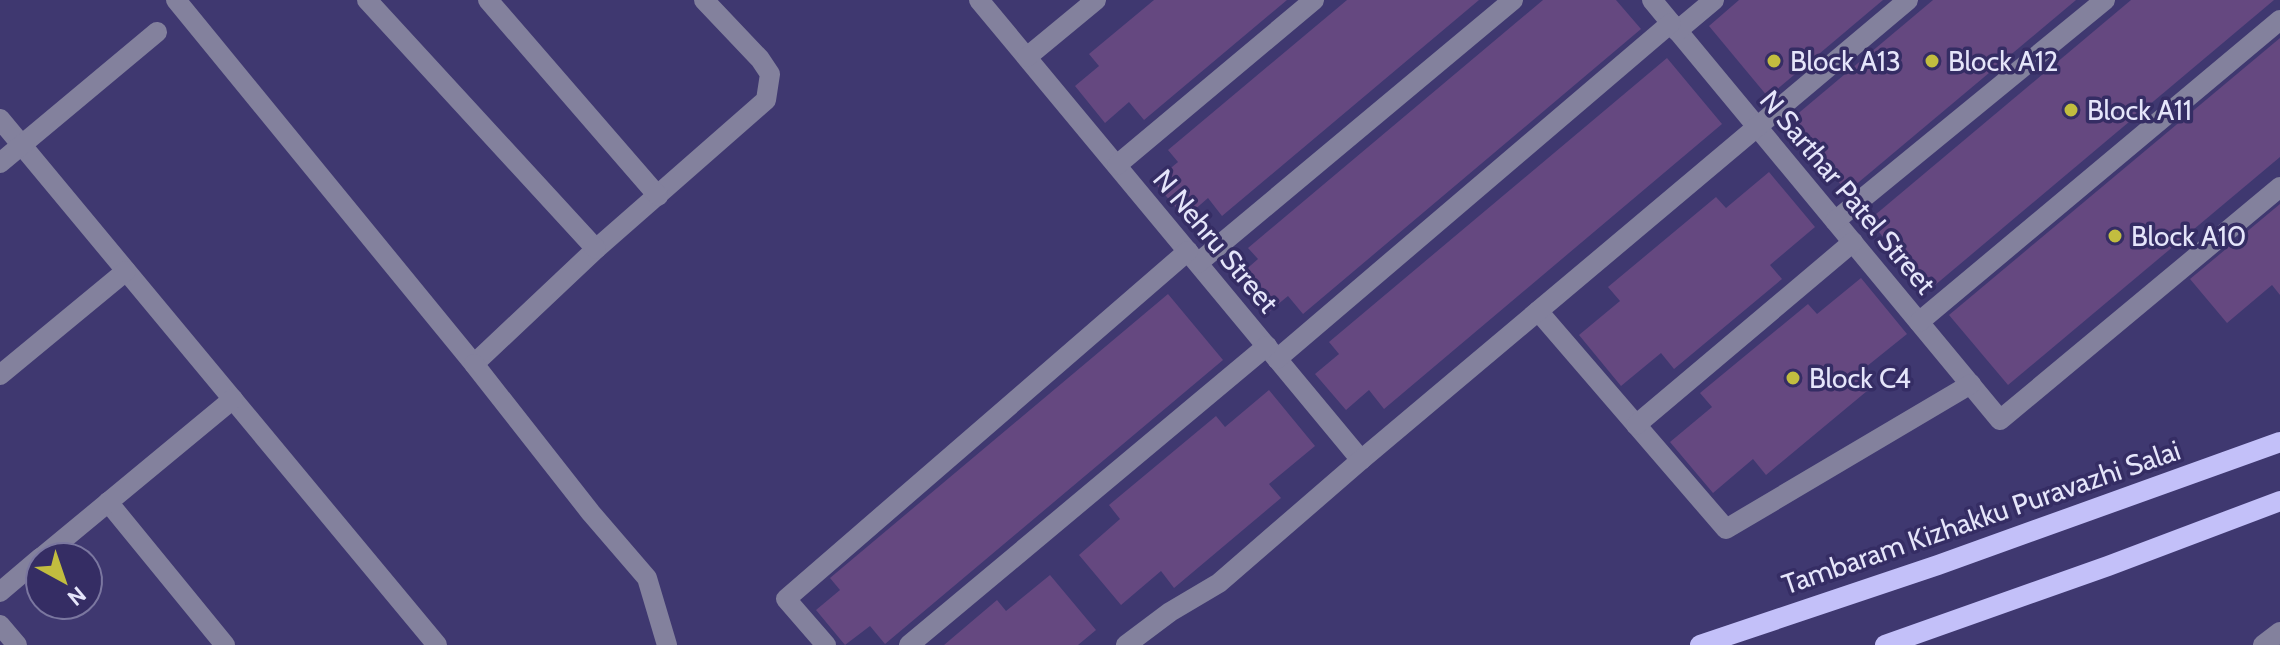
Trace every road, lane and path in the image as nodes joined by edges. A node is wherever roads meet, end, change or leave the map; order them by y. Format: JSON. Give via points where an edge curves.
{"nodes":[{"id":1,"x":367,"y":0,"type":"edge"},
{"id":2,"x":488,"y":0,"type":"edge"},
{"id":3,"x":704,"y":0,"type":"edge"},
{"id":4,"x":979,"y":0,"type":"edge"},
{"id":5,"x":1096,"y":0,"type":"edge"},
{"id":6,"x":1314,"y":0,"type":"edge"},
{"id":7,"x":1513,"y":0,"type":"edge"},
{"id":8,"x":1652,"y":0,"type":"edge"},
{"id":9,"x":1714,"y":0,"type":"edge"},
{"id":10,"x":1908,"y":0,"type":"edge"},
{"id":11,"x":2105,"y":0,"type":"edge"},
{"id":12,"x":177,"y":1,"type":"edge"},
{"id":13,"x":2280,"y":20,"type":"edge"},
{"id":14,"x":1674,"y":27,"type":"junction"},
{"id":15,"x":157,"y":32,"type":"dead end"},
{"id":16,"x":1027,"y":57,"type":"junction"},
{"id":17,"x":0,"y":119,"type":"edge"},
{"id":18,"x":1757,"y":127,"type":"junction"},
{"id":19,"x":22,"y":145,"type":"junction"},
{"id":20,"x":0,"y":163,"type":"edge"},
{"id":21,"x":1117,"y":165,"type":"junction"},
{"id":22,"x":2280,"y":187,"type":"edge"},
{"id":23,"x":658,"y":196,"type":"junction"},
{"id":24,"x":1835,"y":221,"type":"junction"},
{"id":25,"x":1853,"y":242,"type":"junction"},
{"id":26,"x":596,"y":249,"type":"junction"},
{"id":27,"x":1193,"y":257,"type":"junction"},
{"id":28,"x":126,"y":271,"type":"junction"},
{"id":29,"x":1538,"y":311,"type":"junction"},
{"id":30,"x":1919,"y":322,"type":"junction"},
{"id":31,"x":1272,"y":352,"type":"junction"},
{"id":32,"x":474,"y":364,"type":"junction"},
{"id":33,"x":0,"y":375,"type":"edge"},
{"id":34,"x":1971,"y":384,"type":"junction"},
{"id":35,"x":233,"y":399,"type":"junction"},
{"id":36,"x":1636,"y":425,"type":"junction"},
{"id":37,"x":2280,"y":442,"type":"edge"},
{"id":38,"x":1361,"y":460,"type":"junction"},
{"id":39,"x":2280,"y":501,"type":"edge"},
{"id":40,"x":108,"y":502,"type":"junction"},
{"id":41,"x":61,"y":541,"type":"edge"},
{"id":42,"x":24,"y":572,"type":"edge"},
{"id":43,"x":0,"y":592,"type":"edge"},
{"id":44,"x":0,"y":625,"type":"edge"},
{"id":45,"x":2280,"y":632,"type":"edge"},
{"id":46,"x":17,"y":645,"type":"edge"},
{"id":47,"x":225,"y":645,"type":"edge"},
{"id":48,"x":437,"y":645,"type":"edge"},
{"id":49,"x":667,"y":645,"type":"edge"},
{"id":50,"x":826,"y":645,"type":"edge"},
{"id":51,"x":909,"y":645,"type":"edge"},
{"id":52,"x":1126,"y":645,"type":"edge"},
{"id":53,"x":1700,"y":645,"type":"edge"},
{"id":54,"x":1885,"y":645,"type":"edge"},
{"id":55,"x":2263,"y":645,"type":"edge"}],
"edges":[{"from":1,"to":26,"type":"street"},
{"from":2,"to":23,"type":"street"},
{"from":3,"to":23,"type":"street","via":[[760,59],[770,85],[766,100]]},
{"from":4,"to":16,"type":"street","name":"N Nehru Street"},
{"from":5,"to":16,"type":"street"},
{"from":6,"to":21,"type":"street"},
{"from":7,"to":27,"type":"street"},
{"from":8,"to":14,"type":"street","name":"N Sarthar Patel Street"},
{"from":9,"to":14,"type":"street"},
{"from":10,"to":18,"type":"street"},
{"from":11,"to":24,"type":"street"},
{"from":12,"to":32,"type":"street"},
{"from":13,"to":30,"type":"street"},
{"from":14,"to":18,"type":"street","name":"N Sarthar Patel Street"},
{"from":14,"to":31,"type":"street"},
{"from":15,"to":19,"type":"street"},
{"from":16,"to":21,"type":"street","name":"N Nehru Street"},
{"from":17,"to":19,"type":"street"},
{"from":18,"to":24,"type":"street","name":"N Sarthar Patel Street"},
{"from":18,"to":29,"type":"street"},
{"from":19,"to":20,"type":"street"},
{"from":19,"to":28,"type":"street"},
{"from":21,"to":27,"type":"street","name":"N Nehru Street"},
{"from":22,"to":34,"type":"street","name":"N Sarthar Patel Street","via":[[2000,420]]},
{"from":23,"to":26,"type":"street"},
{"from":24,"to":25,"type":"street","name":"N Sarthar Patel Street"},
{"from":25,"to":30,"type":"street","name":"N Sarthar Patel Street"},
{"from":25,"to":36,"type":"street"},
{"from":26,"to":32,"type":"street"},
{"from":27,"to":31,"type":"street","name":"N Nehru Street"},
{"from":27,"to":50,"type":"street","via":[[786,599]]},
{"from":28,"to":33,"type":"street"},
{"from":28,"to":35,"type":"street"},
{"from":29,"to":36,"type":"street"},
{"from":29,"to":38,"type":"street"},
{"from":30,"to":34,"type":"street","name":"N Sarthar Patel Street"},
{"from":31,"to":38,"type":"street","name":"N Nehru Street"},
{"from":31,"to":51,"type":"street"},
{"from":32,"to":49,"type":"street","via":[[647,578]]},
{"from":34,"to":36,"type":"street","via":[[1726,529]]},
{"from":35,"to":40,"type":"street"},
{"from":35,"to":48,"type":"street"},
{"from":37,"to":53,"type":"main road","name":"Tambaram Kizhakku Puravazhi Salai"},
{"from":38,"to":52,"type":"street","via":[[1219,583]]},
{"from":39,"to":54,"type":"main road"},
{"from":40,"to":41,"type":"street"},
{"from":40,"to":47,"type":"street"},
{"from":42,"to":43,"type":"street"},
{"from":44,"to":46,"type":"street"},
{"from":45,"to":55,"type":"street"}]}
